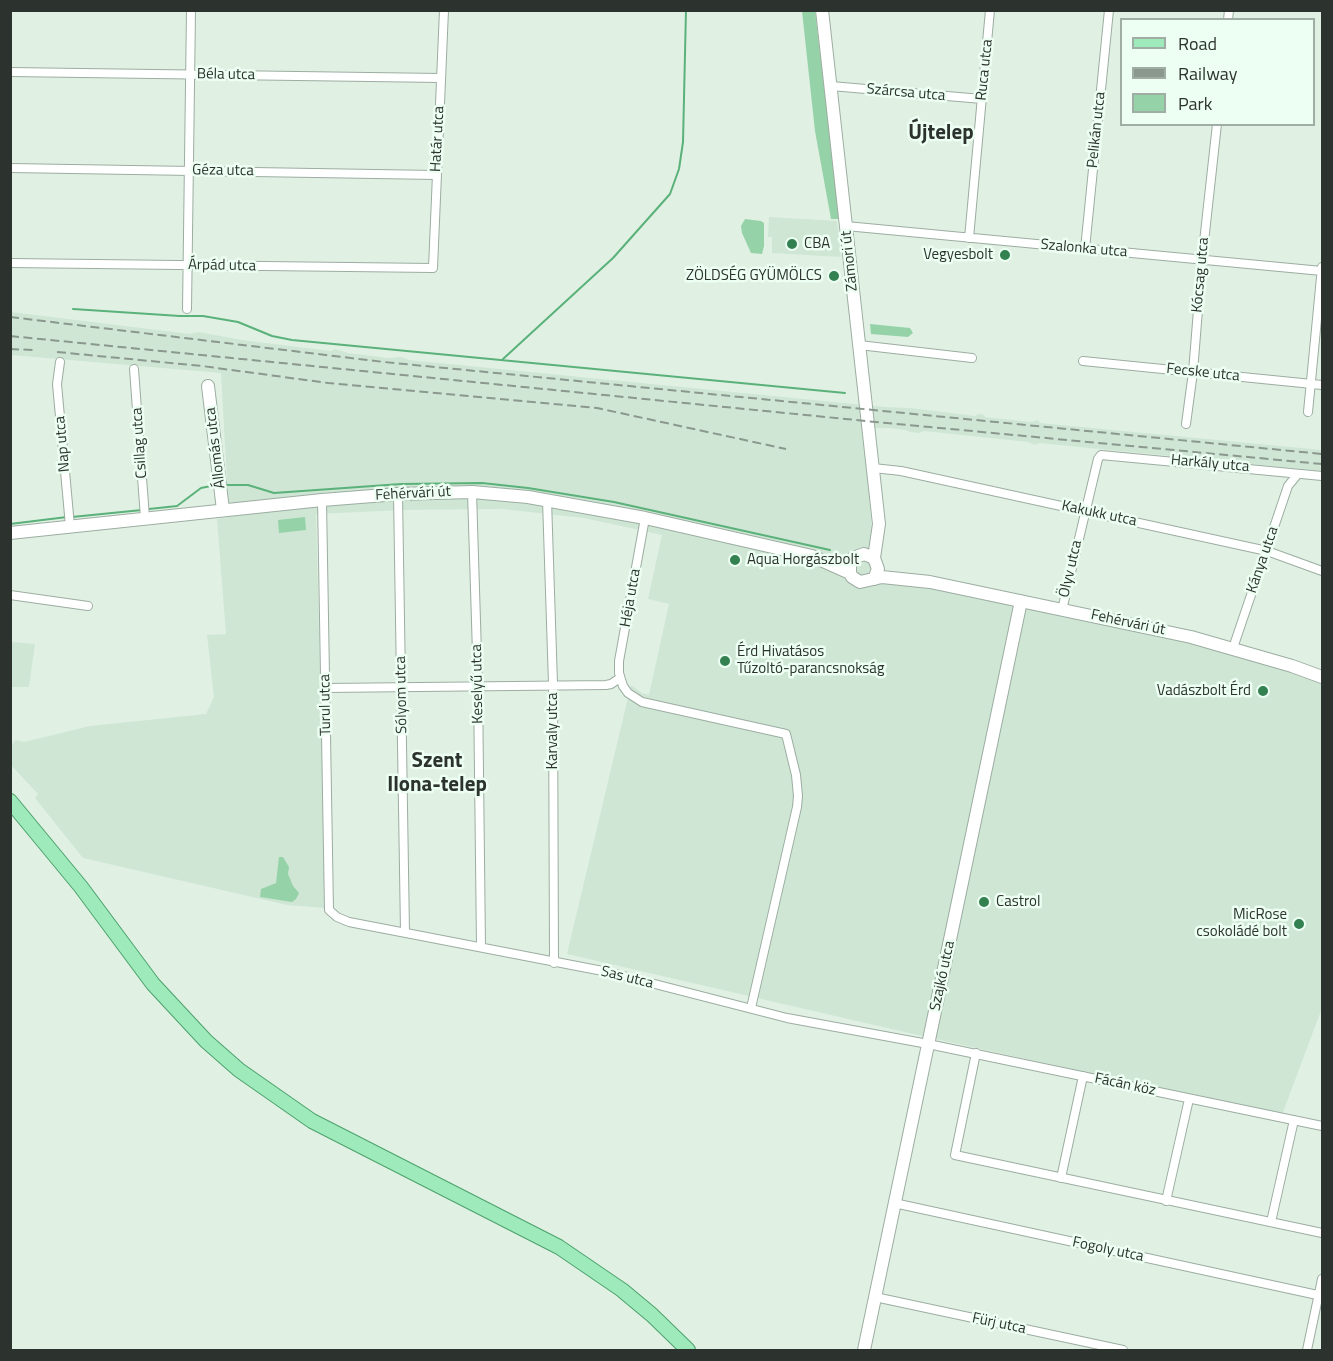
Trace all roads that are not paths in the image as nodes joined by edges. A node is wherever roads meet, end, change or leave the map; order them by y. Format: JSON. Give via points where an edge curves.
{"nodes":[{"id":1,"x":191,"y":10,"type":"edge"},
{"id":2,"x":444,"y":10,"type":"edge"},
{"id":3,"x":822,"y":10,"type":"edge"},
{"id":4,"x":990,"y":10,"type":"edge"},
{"id":5,"x":1109,"y":10,"type":"edge"},
{"id":6,"x":10,"y":72,"type":"edge"},
{"id":7,"x":190,"y":75,"type":"junction"},
{"id":8,"x":441,"y":78,"type":"junction"},
{"id":9,"x":831,"y":86,"type":"junction"},
{"id":10,"x":982,"y":99,"type":"junction"},
{"id":11,"x":1216,"y":126,"type":"edge"},
{"id":12,"x":10,"y":168,"type":"edge"},
{"id":13,"x":189,"y":171,"type":"junction"},
{"id":14,"x":436,"y":175,"type":"junction"},
{"id":15,"x":846,"y":226,"type":"junction"},
{"id":16,"x":969,"y":238,"type":"junction"},
{"id":17,"x":1085,"y":249,"type":"junction"},
{"id":18,"x":1202,"y":260,"type":"junction"},
{"id":19,"x":10,"y":263,"type":"edge"},
{"id":20,"x":188,"y":266,"type":"junction"},
{"id":21,"x":433,"y":268,"type":"joint"},
{"id":22,"x":1322,"y":270,"type":"edge"},
{"id":23,"x":187,"y":309,"type":"dead end"},
{"id":24,"x":859,"y":345,"type":"junction"},
{"id":25,"x":972,"y":358,"type":"dead end"},
{"id":26,"x":1083,"y":361,"type":"dead end"},
{"id":27,"x":60,"y":362,"type":"dead end"},
{"id":28,"x":134,"y":369,"type":"dead end"},
{"id":29,"x":1193,"y":372,"type":"junction"},
{"id":30,"x":1311,"y":384,"type":"junction"},
{"id":31,"x":1323,"y":385,"type":"edge"},
{"id":32,"x":208,"y":386,"type":"dead end"},
{"id":33,"x":1308,"y":412,"type":"dead end"},
{"id":34,"x":1186,"y":424,"type":"dead end"},
{"id":35,"x":1098,"y":459,"type":"joint"},
{"id":36,"x":873,"y":468,"type":"junction"},
{"id":37,"x":1297,"y":475,"type":"junction"},
{"id":38,"x":1323,"y":476,"type":"edge"},
{"id":39,"x":472,"y":492,"type":"junction"},
{"id":40,"x":398,"y":494,"type":"junction"},
{"id":41,"x":322,"y":500,"type":"junction"},
{"id":42,"x":547,"y":500,"type":"junction"},
{"id":43,"x":224,"y":510,"type":"junction"},
{"id":44,"x":1085,"y":511,"type":"junction"},
{"id":45,"x":877,"y":512,"type":"junction"},
{"id":46,"x":145,"y":518,"type":"junction"},
{"id":47,"x":645,"y":518,"type":"junction"},
{"id":48,"x":70,"y":526,"type":"junction"},
{"id":49,"x":10,"y":533,"type":"edge"},
{"id":50,"x":1267,"y":550,"type":"junction"},
{"id":51,"x":812,"y":556,"type":"junction"},
{"id":52,"x":857,"y":556,"type":"junction"},
{"id":53,"x":876,"y":562,"type":"junction"},
{"id":54,"x":1323,"y":571,"type":"edge"},
{"id":55,"x":850,"y":573,"type":"junction"},
{"id":56,"x":874,"y":579,"type":"junction"},
{"id":57,"x":930,"y":582,"type":"junction"},
{"id":58,"x":10,"y":595,"type":"edge"},
{"id":59,"x":1021,"y":601,"type":"junction"},
{"id":60,"x":88,"y":606,"type":"dead end"},
{"id":61,"x":1062,"y":610,"type":"junction"},
{"id":62,"x":1233,"y":648,"type":"junction"},
{"id":63,"x":1323,"y":677,"type":"edge"},
{"id":64,"x":620,"y":678,"type":"junction"},
{"id":65,"x":553,"y":684,"type":"junction"},
{"id":66,"x":402,"y":686,"type":"junction"},
{"id":67,"x":478,"y":686,"type":"junction"},
{"id":68,"x":326,"y":688,"type":"junction"},
{"id":69,"x":10,"y":801,"type":"edge"},
{"id":70,"x":329,"y":910,"type":"joint"},
{"id":71,"x":405,"y":932,"type":"junction"},
{"id":72,"x":481,"y":947,"type":"junction"},
{"id":73,"x":554,"y":963,"type":"junction"},
{"id":74,"x":751,"y":1008,"type":"junction"},
{"id":75,"x":928,"y":1044,"type":"junction"},
{"id":76,"x":976,"y":1053,"type":"junction"},
{"id":77,"x":1083,"y":1076,"type":"junction"},
{"id":78,"x":1189,"y":1100,"type":"junction"},
{"id":79,"x":1294,"y":1120,"type":"junction"},
{"id":80,"x":1323,"y":1126,"type":"edge"},
{"id":81,"x":1061,"y":1178,"type":"junction"},
{"id":82,"x":1166,"y":1201,"type":"junction"},
{"id":83,"x":894,"y":1203,"type":"junction"},
{"id":84,"x":1271,"y":1222,"type":"junction"},
{"id":85,"x":1323,"y":1233,"type":"edge"},
{"id":86,"x":1323,"y":1279,"type":"edge"},
{"id":87,"x":1321,"y":1295,"type":"edge"},
{"id":88,"x":875,"y":1297,"type":"junction"},
{"id":89,"x":688,"y":1350,"type":"edge"},
{"id":90,"x":864,"y":1350,"type":"edge"},
{"id":91,"x":1123,"y":1350,"type":"edge"},
{"id":92,"x":1307,"y":1350,"type":"edge"}],
"edges":[{"from":1,"to":7,"type":"street"},
{"from":2,"to":8,"type":"street","name":"Határ utca"},
{"from":3,"to":9,"type":"main road","name":"Zámori út"},
{"from":4,"to":10,"type":"street","name":"Ruca utca"},
{"from":5,"to":17,"type":"street","name":"Pelikán utca"},
{"from":6,"to":7,"type":"street","name":"Béla utca"},
{"from":7,"to":8,"type":"street","name":"Béla utca"},
{"from":7,"to":13,"type":"street"},
{"from":8,"to":14,"type":"street","name":"Határ utca"},
{"from":9,"to":10,"type":"street","name":"Szárcsa utca"},
{"from":9,"to":15,"type":"main road","name":"Zámori út"},
{"from":10,"to":16,"type":"street","name":"Ruca utca"},
{"from":11,"to":18,"type":"street","name":"Kócsag utca"},
{"from":12,"to":13,"type":"street","name":"Géza utca"},
{"from":13,"to":14,"type":"street","name":"Géza utca"},
{"from":13,"to":20,"type":"street"},
{"from":14,"to":21,"type":"street","name":"Határ utca"},
{"from":15,"to":16,"type":"street","name":"Szalonka utca"},
{"from":15,"to":24,"type":"main road","name":"Zámori út"},
{"from":16,"to":17,"type":"street","name":"Szalonka utca"},
{"from":17,"to":18,"type":"street","name":"Szalonka utca"},
{"from":18,"to":22,"type":"street","name":"Szalonka utca"},
{"from":18,"to":29,"type":"street","name":"Kócsag utca"},
{"from":19,"to":20,"type":"street","name":"Árpád utca"},
{"from":20,"to":21,"type":"street","name":"Árpád utca"},
{"from":20,"to":23,"type":"street"},
{"from":22,"to":30,"type":"street"},
{"from":24,"to":25,"type":"street"},
{"from":24,"to":36,"type":"main road","name":"Zámori út"},
{"from":26,"to":29,"type":"street","name":"Fecske utca"},
{"from":27,"to":48,"type":"street","name":"Nap utca","via":[[57,384]]},
{"from":28,"to":46,"type":"street","name":"Csillag utca"},
{"from":29,"to":30,"type":"street","name":"Fecske utca"},
{"from":29,"to":34,"type":"street","name":"Kócsag utca"},
{"from":30,"to":31,"type":"street","name":"Fecske utca"},
{"from":30,"to":33,"type":"street"},
{"from":32,"to":43,"type":"main road","name":"Állomás utca"},
{"from":35,"to":37,"type":"street","name":"Harkály utca","via":[[1106,455]]},
{"from":35,"to":44,"type":"street","name":"Ölyv utca"},
{"from":36,"to":44,"type":"street","name":"Kakukk utca"},
{"from":36,"to":45,"type":"main road","name":"Zámori út"},
{"from":37,"to":38,"type":"street","name":"Harkály utca"},
{"from":37,"to":50,"type":"street","name":"Kánya utca","via":[[1288,486]]},
{"from":39,"to":40,"type":"main road","name":"Fehérvári út"},
{"from":39,"to":42,"type":"main road","name":"Fehérvári út"},
{"from":39,"to":67,"type":"street","name":"Keselyű utca"},
{"from":40,"to":41,"type":"main road","name":"Fehérvári út"},
{"from":40,"to":66,"type":"street","name":"Sólyom utca"},
{"from":41,"to":43,"type":"main road","name":"Fehérvári út"},
{"from":41,"to":68,"type":"street","name":"Turul utca"},
{"from":42,"to":47,"type":"main road","name":"Fehérvári út"},
{"from":42,"to":65,"type":"street","name":"Karvaly utca"},
{"from":43,"to":46,"type":"main road","name":"Fehérvári út"},
{"from":44,"to":50,"type":"street","name":"Kakukk utca"},
{"from":44,"to":61,"type":"street","name":"Ölyv utca"},
{"from":45,"to":52,"type":"main road","name":"Zámori út","via":[[868,542]]},
{"from":45,"to":53,"type":"main road","name":"Zámori út"},
{"from":46,"to":48,"type":"main road","name":"Fehérvári út"},
{"from":47,"to":51,"type":"main road","name":"Fehérvári út"},
{"from":47,"to":64,"type":"street","name":"Héja utca"},
{"from":48,"to":49,"type":"main road","name":"Fehérvári út"},
{"from":50,"to":54,"type":"street","name":"Kakukk utca"},
{"from":50,"to":62,"type":"street","name":"Kánya utca"},
{"from":51,"to":52,"type":"main road","name":"Fehérvári út"},
{"from":51,"to":55,"type":"main road","name":"Fehérvári út"},
{"from":52,"to":53,"type":"main road","via":[[868,554]]},
{"from":52,"to":55,"type":"main road","via":[[850,565]]},
{"from":53,"to":56,"type":"main road","via":[[878,572]]},
{"from":53,"to":57,"type":"main road","name":"Fehérvári út"},
{"from":55,"to":56,"type":"main road","via":[[860,582]]},
{"from":56,"to":57,"type":"main road","name":"Fehérvári út"},
{"from":57,"to":59,"type":"main road","name":"Fehérvári út"},
{"from":58,"to":60,"type":"street"},
{"from":59,"to":61,"type":"main road","name":"Fehérvári út"},
{"from":59,"to":75,"type":"main road","name":"Szajkó utca"},
{"from":61,"to":62,"type":"main road","name":"Fehérvári út"},
{"from":62,"to":63,"type":"main road","name":"Fehérvári út"},
{"from":64,"to":65,"type":"street","via":[[606,685]]},
{"from":64,"to":74,"type":"street","via":[[628,693],[642,702],[786,734],[798,796]]},
{"from":65,"to":67,"type":"street"},
{"from":65,"to":73,"type":"street","name":"Karvaly utca"},
{"from":66,"to":67,"type":"street"},
{"from":66,"to":68,"type":"street"},
{"from":66,"to":71,"type":"street","name":"Sólyom utca"},
{"from":67,"to":72,"type":"street","name":"Keselyű utca"},
{"from":68,"to":70,"type":"street","name":"Turul utca"},
{"from":69,"to":89,"type":"main road","via":[[153,984],[239,1070],[312,1121],[559,1247],[622,1290]]},
{"from":70,"to":71,"type":"street","name":"Sas utca","via":[[349,922]]},
{"from":71,"to":72,"type":"street","name":"Sas utca"},
{"from":72,"to":73,"type":"street","name":"Sas utca"},
{"from":73,"to":74,"type":"street","name":"Sas utca","via":[[608,972]]},
{"from":74,"to":75,"type":"street","name":"Sas utca"},
{"from":75,"to":76,"type":"street","name":"Fácán köz"},
{"from":75,"to":83,"type":"main road","name":"Szajkó utca"},
{"from":76,"to":77,"type":"street","name":"Fácán köz"},
{"from":76,"to":81,"type":"street","via":[[955,1155]]},
{"from":77,"to":78,"type":"street","name":"Fácán köz"},
{"from":77,"to":81,"type":"street"},
{"from":78,"to":79,"type":"street","name":"Fácán köz"},
{"from":78,"to":82,"type":"street"},
{"from":79,"to":80,"type":"street","name":"Fácán köz"},
{"from":79,"to":84,"type":"street"},
{"from":81,"to":82,"type":"street"},
{"from":82,"to":84,"type":"street"},
{"from":83,"to":87,"type":"street","name":"Fogoly utca"},
{"from":83,"to":88,"type":"main road","name":"Szajkó utca"},
{"from":84,"to":85,"type":"street"},
{"from":86,"to":87,"type":"street"},
{"from":87,"to":92,"type":"street"},
{"from":88,"to":90,"type":"main road","name":"Szajkó utca"},
{"from":88,"to":91,"type":"street","name":"Fürj utca"}]}
